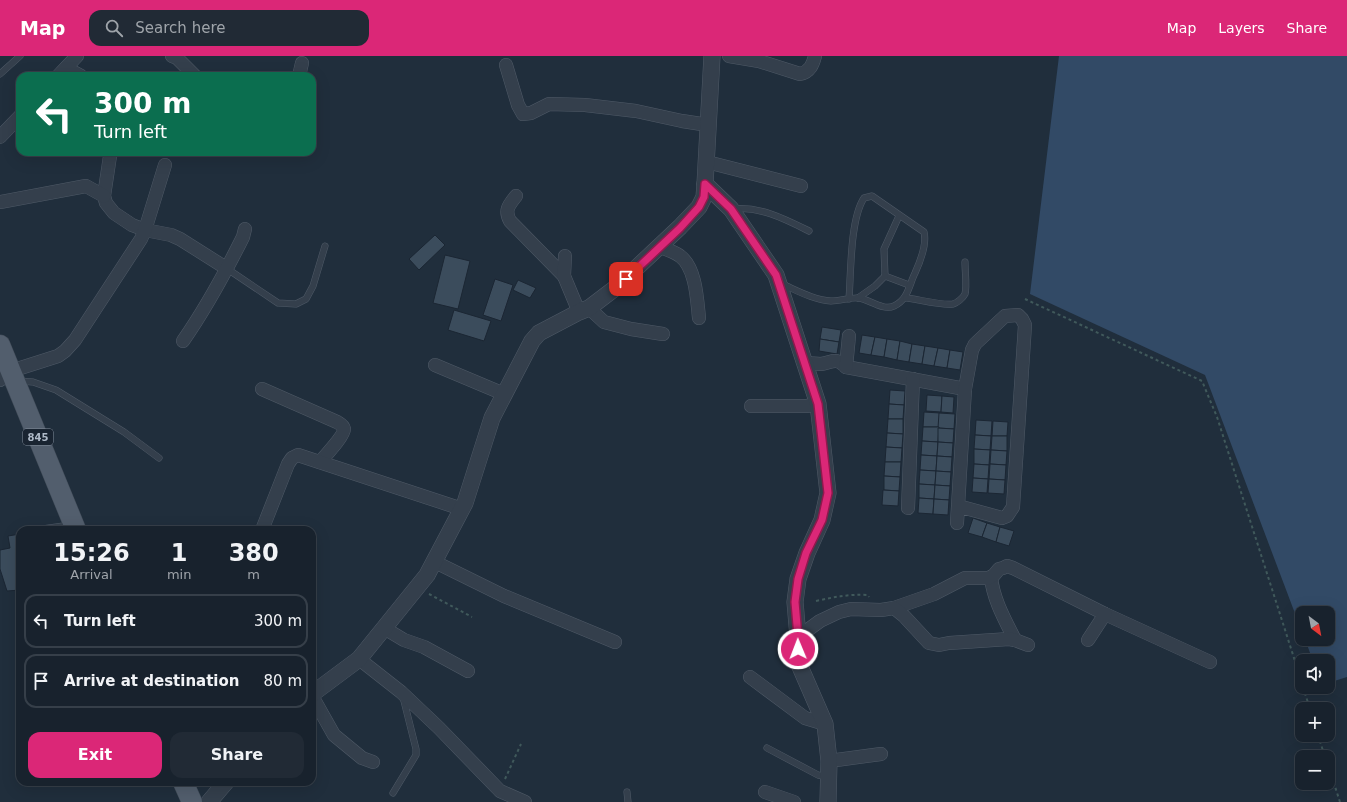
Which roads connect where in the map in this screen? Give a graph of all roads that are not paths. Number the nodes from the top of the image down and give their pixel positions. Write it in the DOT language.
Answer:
graph roads {
  1 [pos="20,56"];
  2 [pos="77,56"];
  3 [pos="172,56"];
  4 [pos="712,56"];
  5 [pos="729,56"];
  6 [pos="815,56"];
  7 [pos="302,63"];
  8 [pos="506,65"];
  9 [pos="62,72"];
  10 [pos="191,72"];
  11 [pos="300,72"];
  12 [pos="0,74"];
  13 [pos="16,120"];
  14 [pos="708,125"];
  15 [pos="0,137"];
  16 [pos="110,156"];
  17 [pos="706,162"];
  18 [pos="165,165"];
  19 [pos="705,184"];
  20 [pos="800,186"];
  21 [pos="104,196"];
  22 [pos="516,196"];
  23 [pos="0,202"];
  24 [pos="731,209"];
  25 [pos="899,216"];
  26 [pos="245,229"];
  27 [pos="145,230"];
  28 [pos="809,231"];
  29 [pos="325,246"];
  30 [pos="659,247"];
  31 [pos="565,256"];
  32 [pos="965,262"];
  33 [pos="226,268"];
  34 [pos="564,276"];
  35 [pos="885,276"];
  36 [pos="779,282"];
  37 [pos="909,285"];
  38 [pos="858,298"];
  39 [pos="906,298"];
  40 [pos="849,300"];
  41 [pos="584,310"];
  42 [pos="699,318"];
  43 [pos="663,334"];
  44 [pos="849,336"];
  45 [pos="182,341"];
  46 [pos="0,345"];
  47 [pos="804,363"];
  48 [pos="435,365"];
  49 [pos="846,367"];
  50 [pos="9,377"];
  51 [pos="913,379"];
  52 [pos="262,389"];
  53 [pos="965,389"];
  54 [pos="504,394"];
  55 [pos="818,404"];
  56 [pos="751,406"];
  57 [pos="159,458"];
  58 [pos="320,462"];
  59 [pos="958,506"];
  60 [pos="908,508"];
  61 [pos="462,509"];
  62 [pos="957,523"];
  63 [pos="75,526"];
  64 [pos="264,526"];
  65 [pos="435,562"];
  66 [pos="991,577"];
  67 [pos="894,608"];
  68 [pos="1105,614"];
  69 [pos="384,628"];
  70 [pos="798,637"];
  71 [pos="1015,640"];
  72 [pos="1088,640"];
  73 [pos="616,642"];
  74 [pos="1028,645"];
  75 [pos="359,659"];
  76 [pos="1210,662"];
  77 [pos="468,671"];
  78 [pos="750,677"];
  79 [pos="316,692"];
  80 [pos="402,692"];
  81 [pos="316,702"];
  82 [pos="825,724"];
  83 [pos="767,748"];
  84 [pos="881,754"];
  85 [pos="829,761"];
  86 [pos="373,762"];
  87 [pos="828,777"];
  88 [pos="185,786"];
  89 [pos="222,786"];
  90 [pos="627,792"];
  91 [pos="765,792"];
  92 [pos="393,793"];
  93 [pos="497,797"];
  94 [pos="192,802"];
  95 [pos="208,802"];
  96 [pos="525,802"];
  97 [pos="628,802"];
  98 [pos="794,802"];
  99 [pos="828,802"];
  1 -- 12 [label="lane"];
  2 -- 9 [label="street"];
  3 -- 10 [label="street"];
  4 -- 14 [label="street"];
  5 -- 6 [label="street"];
  7 -- 11 [label="street"];
  8 -- 14 [label="street"];
  13 -- 15 [label="street"];
  14 -- 17 [label="street"];
  16 -- 21 [label="street"];
  17 -- 19 [label="street"];
  17 -- 20 [label="street"];
  18 -- 27 [label="street"];
  19 -- 24 [label="street"];
  19 -- 30 [label="street"];
  21 -- 23 [label="street"];
  21 -- 27 [label="street"];
  22 -- 34 [label="street"];
  24 -- 28 [label="lane"];
  24 -- 36 [label="street"];
  25 -- 35 [label="lane"];
  25 -- 37 [label="lane"];
  25 -- 40 [label="lane"];
  26 -- 33 [label="street"];
  27 -- 33 [label="street"];
  27 -- 50 [label="street"];
  29 -- 33 [label="lane"];
  30 -- 41 [label="street"];
  30 -- 42 [label="street"];
  31 -- 34 [label="street"];
  32 -- 39 [label="lane"];
  33 -- 45 [label="street"];
  34 -- 41 [label="street"];
  35 -- 37 [label="lane"];
  35 -- 38 [label="lane"];
  36 -- 40 [label="lane"];
  36 -- 47 [label="street"];
  37 -- 39 [label="lane"];
  38 -- 39 [label="lane"];
  38 -- 40 [label="lane"];
  41 -- 43 [label="street"];
  41 -- 54 [label="street"];
  44 -- 49 [label="street"];
  46 -- 50 [label="main road, 845"];
  47 -- 49 [label="street"];
  47 -- 55 [label="street"];
  48 -- 54 [label="street"];
  49 -- 51 [label="street"];
  50 -- 57 [label="lane"];
  50 -- 63 [label="main road, 845"];
  51 -- 53 [label="street"];
  51 -- 60 [label="street"];
  52 -- 58 [label="street"];
  53 -- 59 [label="street"];
  53 -- 59 [label="street"];
  54 -- 61 [label="street"];
  55 -- 56 [label="street"];
  55 -- 70 [label="street"];
  58 -- 61 [label="street"];
  58 -- 64 [label="street"];
  59 -- 62 [label="street"];
  61 -- 65 [label="street"];
  65 -- 69 [label="street"];
  65 -- 73 [label="street"];
  66 -- 67 [label="street"];
  66 -- 68 [label="street"];
  66 -- 71 [label="street"];
  67 -- 70 [label="street"];
  67 -- 71 [label="street"];
  68 -- 72 [label="street"];
  68 -- 76 [label="street"];
  69 -- 75 [label="street"];
  69 -- 77 [label="street"];
  70 -- 82 [label="street"];
  71 -- 74 [label="street"];
  75 -- 79 [label="street"];
  75 -- 80 [label="street"];
  78 -- 82 [label="street"];
  80 -- 92 [label="lane"];
  80 -- 93 [label="street"];
  81 -- 86 [label="street"];
  82 -- 85 [label="street"];
  83 -- 87 [label="lane"];
  84 -- 85 [label="street"];
  85 -- 87 [label="street"];
  87 -- 99 [label="street"];
  88 -- 94 [label="main road"];
  89 -- 95 [label="street"];
  90 -- 97 [label="lane"];
  91 -- 98 [label="street"];
  93 -- 96 [label="street"];
}
